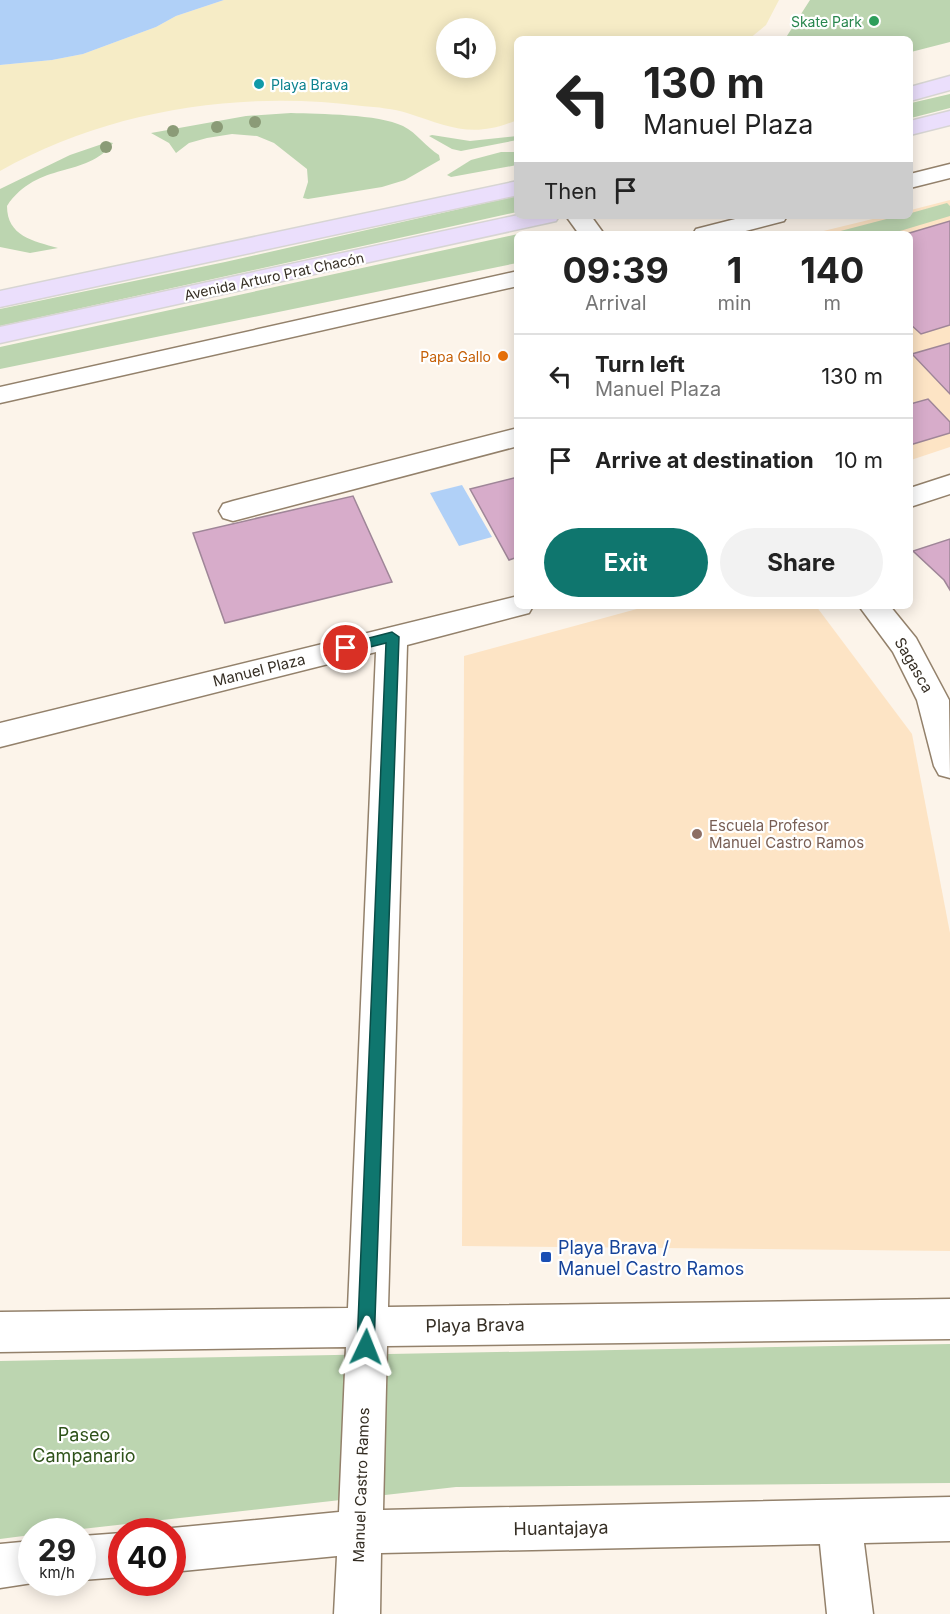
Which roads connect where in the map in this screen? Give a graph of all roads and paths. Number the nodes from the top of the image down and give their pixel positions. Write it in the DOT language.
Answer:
graph roads {
  1 [pos="950,83"];
  2 [pos="913,93"];
  3 [pos="949,120"];
  4 [pos="913,127"];
  5 [pos="950,171"];
  6 [pos="913,180"];
  7 [pos="514,189"];
  8 [pos="533,219"];
  9 [pos="580,219"];
  10 [pos="763,219"];
  11 [pos="590,231"];
  12 [pos="717,231"];
  13 [pos="514,279"];
  14 [pos="0,299"];
  15 [pos="0,334"];
  16 [pos="0,394"];
  17 [pos="514,438"];
  18 [pos="950,484"];
  19 [pos="913,497"];
  20 [pos="233,510"];
  21 [pos="514,607"];
  22 [pos="876,609"];
  23 [pos="392,637"];
  24 [pos="0,735"];
  25 [pos="950,766"];
  26 [pos="950,1319"];
  27 [pos="366,1326"];
  28 [pos="0,1332"];
  29 [pos="950,1519"];
  30 [pos="839,1522"];
  31 [pos="360,1533"];
  32 [pos="186,1549"];
  33 [pos="18,1564"];
  34 [pos="0,1566"];
  35 [pos="357,1614"];
  36 [pos="850,1614"];
  1 -- 2 [label="main road"];
  3 -- 4 [label="main road"];
  5 -- 6 [label="street"];
  7 -- 14 [label="main road"];
  8 -- 15 [label="main road, Avenida Arturo Prat Chacón"];
  9 -- 11 [label="street"];
  10 -- 12 [label="street"];
  13 -- 16 [label="street"];
  17 -- 20 [label="street"];
  18 -- 19 [label="street"];
  21 -- 23 [label="street, Manuel Plaza"];
  22 -- 25 [label="street, Sagasca"];
  23 -- 24 [label="street, Manuel Plaza"];
  23 -- 27 [label="street, Manuel Castro Ramos"];
  26 -- 27 [label="street, Playa Brava"];
  27 -- 28 [label="street, Playa Brava"];
  27 -- 31 [label="street, Manuel Castro Ramos"];
  29 -- 30 [label="street, Huantajaya"];
  30 -- 31 [label="street, Huantajaya"];
  30 -- 36 [label="street"];
  31 -- 32 [label="street, Huantajaya"];
  31 -- 35 [label="street, Manuel Castro Ramos"];
  33 -- 34 [label="street"];
}
